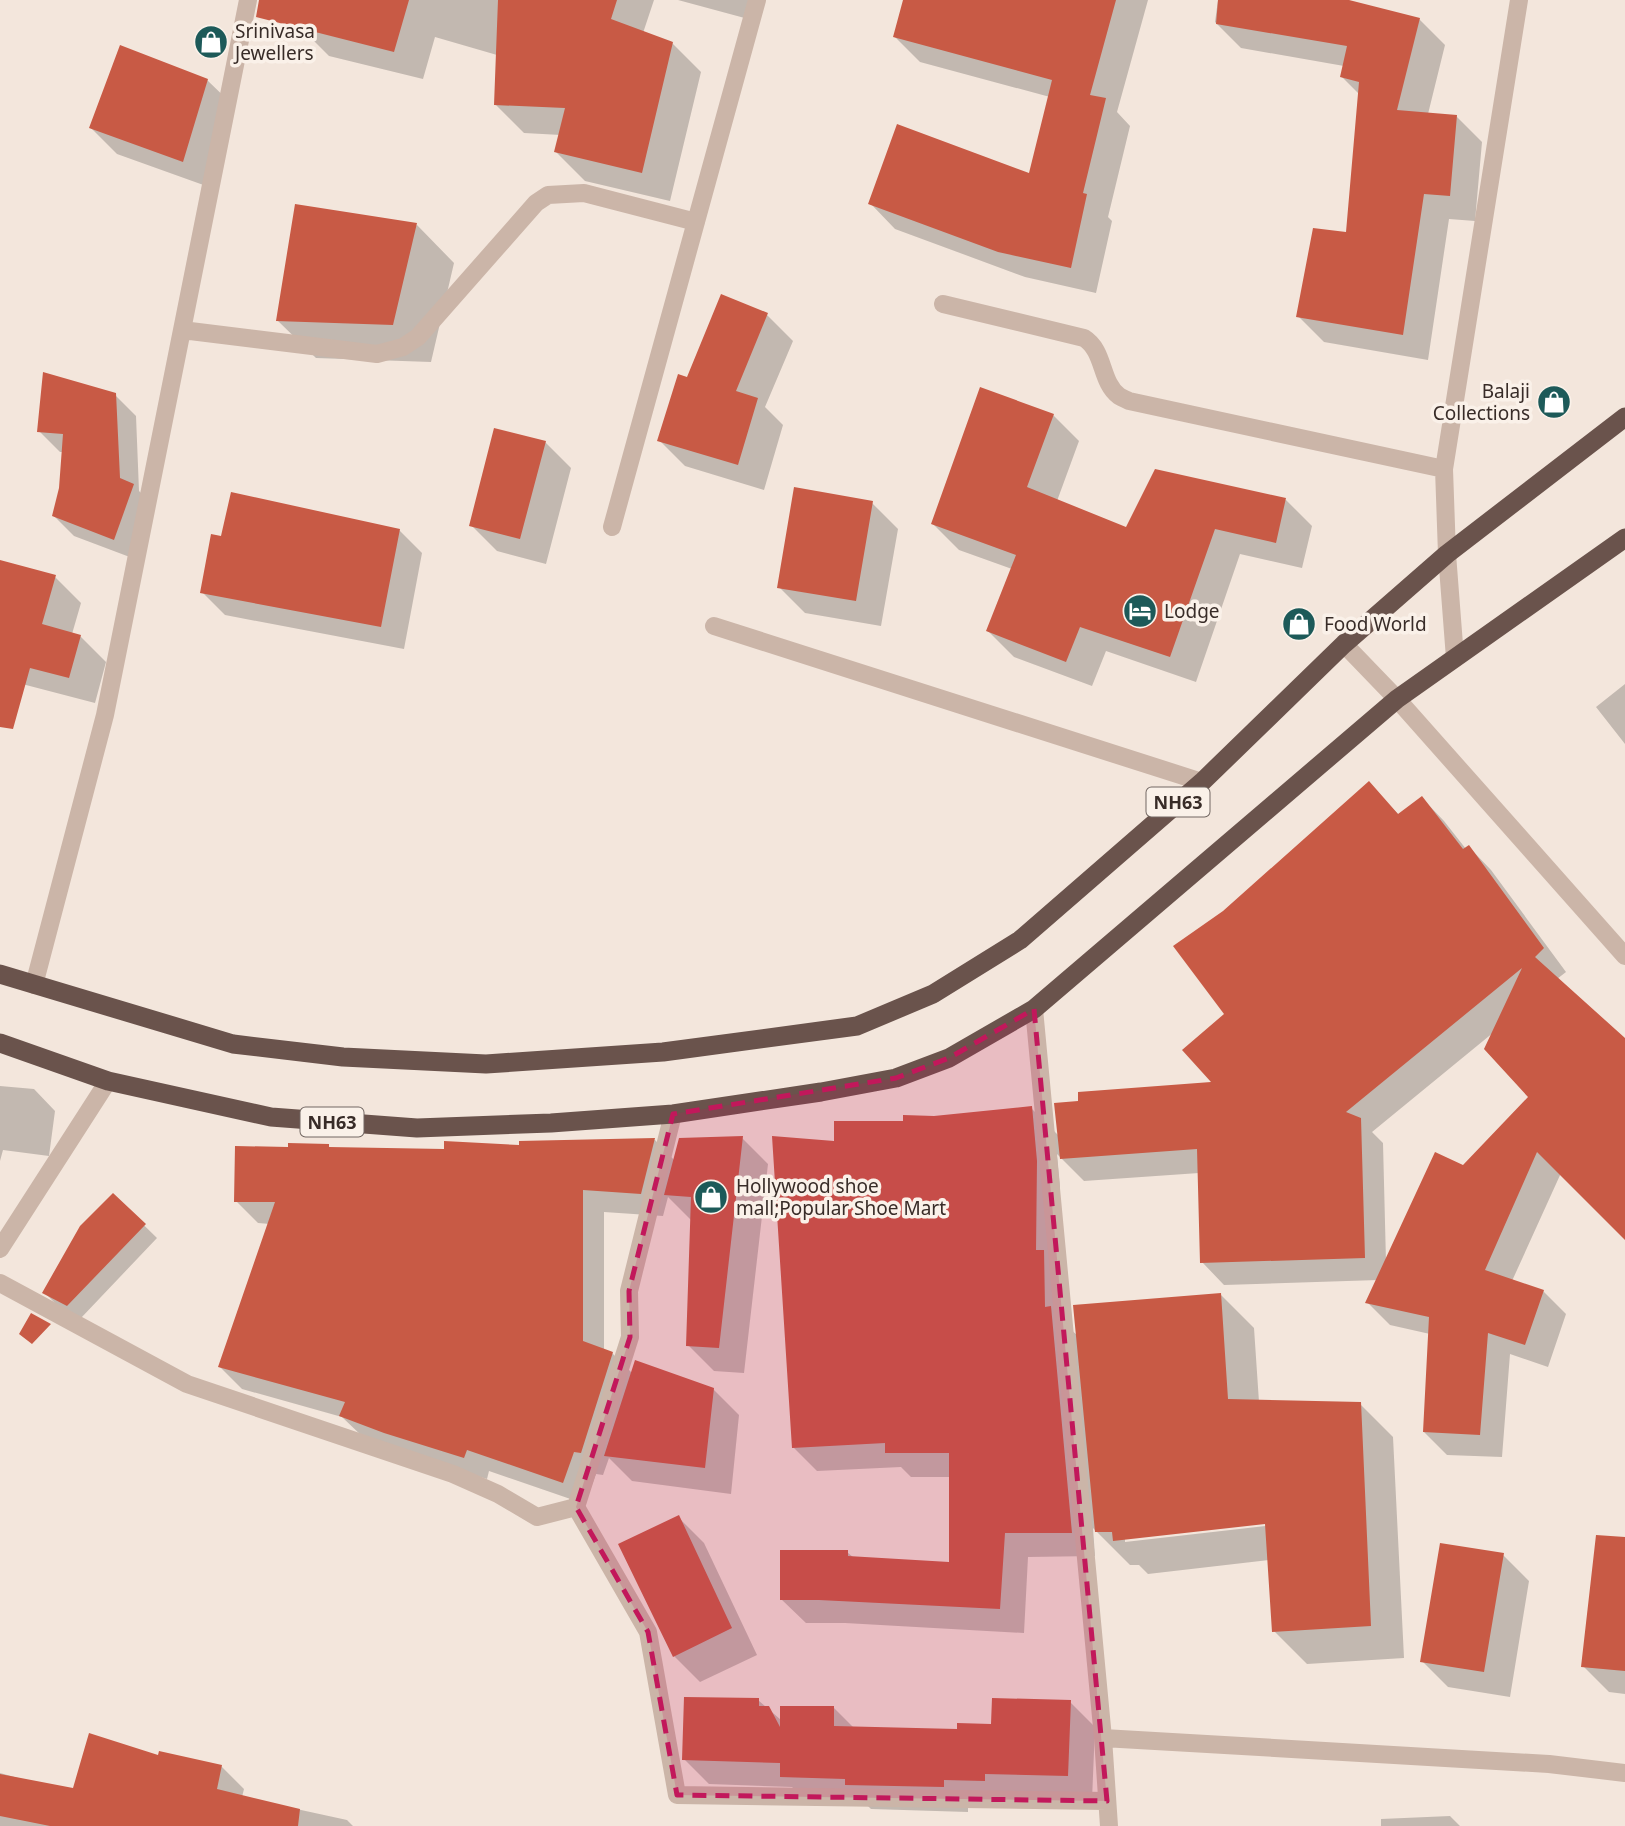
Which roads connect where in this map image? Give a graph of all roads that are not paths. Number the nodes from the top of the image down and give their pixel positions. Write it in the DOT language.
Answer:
graph roads {
  1 [pos="248,0"];
  2 [pos="757,0"];
  3 [pos="1519,0"];
  4 [pos="696,222"];
  5 [pos="943,304"];
  6 [pos="182,330"];
  7 [pos="1625,417"];
  8 [pos="1444,470"];
  9 [pos="612,527"];
  10 [pos="1625,538"];
  11 [pos="1447,554"];
  12 [pos="714,626"];
  13 [pos="1344,644"];
  14 [pos="1455,658"];
  15 [pos="1397,699"];
  16 [pos="1202,782"];
  17 [pos="1625,956"];
  18 [pos="0,974"];
  19 [pos="34,985"];
  20 [pos="1034,1009"];
  21 [pos="0,1043"];
  22 [pos="108,1081"];
  23 [pos="673,1114"];
  24 [pos="0,1248"];
  25 [pos="0,1283"];
  26 [pos="576,1507"];
  27 [pos="1103,1738"];
  28 [pos="1625,1773"];
  29 [pos="1107,1801"];
  30 [pos="1108,1826"];
  1 -- 6 [label="street"];
  2 -- 4 [label="street"];
  3 -- 8 [label="street"];
  4 -- 6 [label="street"];
  4 -- 9 [label="street"];
  5 -- 8 [label="street"];
  6 -- 19 [label="street"];
  7 -- 11 [label="highway, NH63"];
  8 -- 11 [label="street"];
  10 -- 14 [label="highway, NH63"];
  11 -- 13 [label="highway, NH63"];
  11 -- 14 [label="street"];
  12 -- 16 [label="street"];
  13 -- 15 [label="street"];
  13 -- 16 [label="highway, NH63"];
  14 -- 15 [label="highway, NH63"];
  15 -- 17 [label="street"];
  15 -- 20 [label="highway, NH63"];
  16 -- 19 [label="highway, NH63"];
  18 -- 19 [label="highway, NH63"];
  20 -- 23 [label="highway, NH63"];
  20 -- 27 [label="street"];
  21 -- 22 [label="highway, NH63"];
  22 -- 23 [label="highway, NH63"];
  22 -- 24 [label="street"];
  23 -- 26 [label="street"];
  25 -- 26 [label="street"];
  26 -- 29 [label="street"];
  27 -- 28 [label="street"];
  27 -- 29 [label="street"];
  29 -- 30 [label="street"];
}
